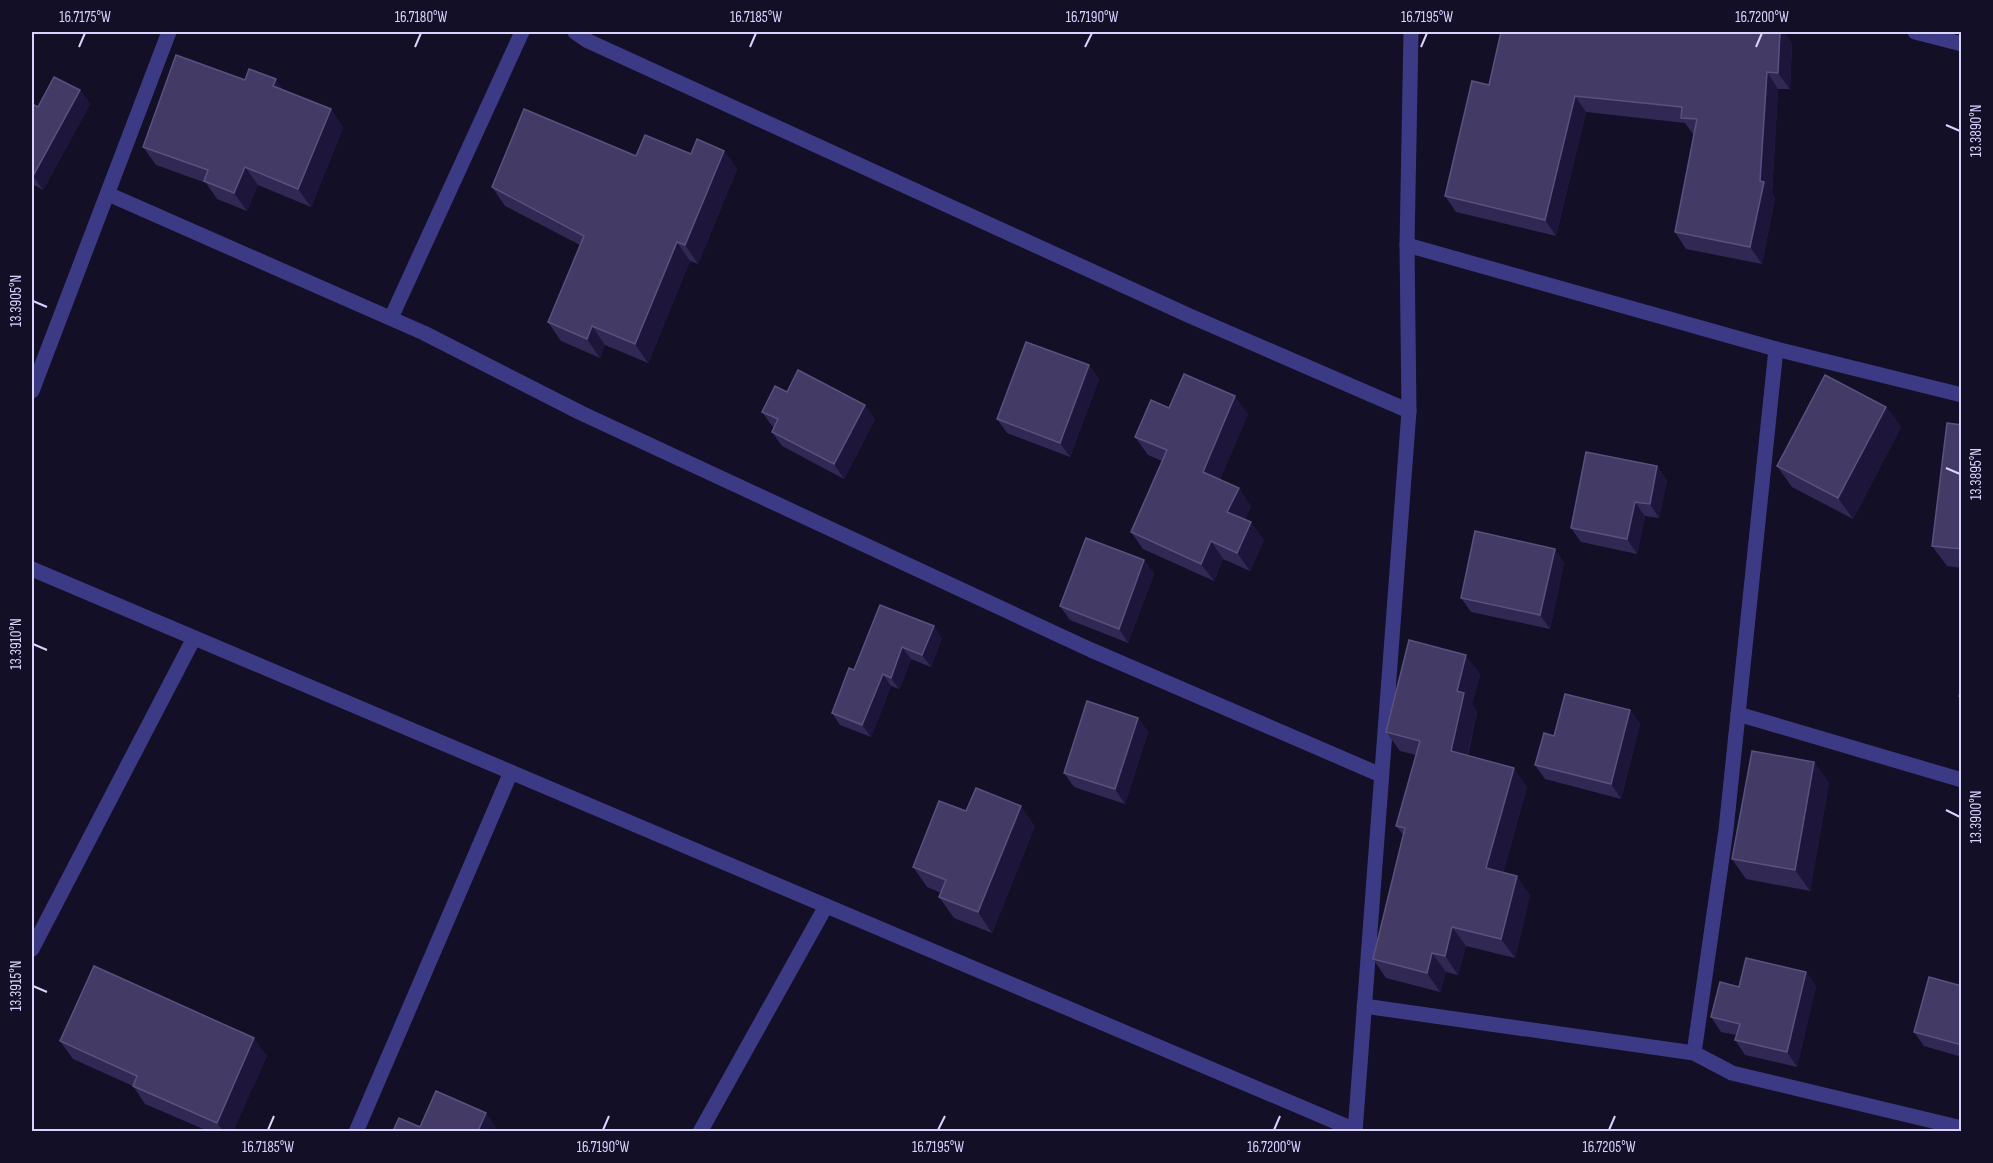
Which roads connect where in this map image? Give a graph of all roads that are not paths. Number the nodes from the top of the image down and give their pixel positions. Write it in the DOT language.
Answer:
graph roads {
  1 [pos="169,32"];
  2 [pos="522,32"];
  3 [pos="575,32"];
  4 [pos="1412,32"];
  5 [pos="1915,32"];
  6 [pos="1962,44"];
  7 [pos="108,194"];
  8 [pos="1407,245"];
  9 [pos="391,318"];
  10 [pos="1776,349"];
  11 [pos="32,392"];
  12 [pos="1962,396"];
  13 [pos="1409,411"];
  14 [pos="32,569"];
  15 [pos="194,638"];
  16 [pos="1738,714"];
  17 [pos="511,772"];
  18 [pos="1381,775"];
  19 [pos="1962,780"];
  20 [pos="826,906"];
  21 [pos="32,949"];
  22 [pos="1364,1006"];
  23 [pos="1694,1053"];
  24 [pos="1962,1128"];
  25 [pos="1355,1130"];
  26 [pos="356,1131"];
  27 [pos="700,1131"];
  1 -- 7 [label="street"];
  2 -- 9 [label="street"];
  3 -- 13 [label="street"];
  4 -- 8 [label="street"];
  5 -- 6 [label="street"];
  7 -- 9 [label="street"];
  7 -- 11 [label="street"];
  8 -- 10 [label="street"];
  8 -- 13 [label="street"];
  9 -- 18 [label="street"];
  10 -- 12 [label="street"];
  10 -- 16 [label="street"];
  13 -- 18 [label="street"];
  14 -- 15 [label="street"];
  15 -- 17 [label="street"];
  15 -- 21 [label="street"];
  16 -- 19 [label="street"];
  16 -- 23 [label="street"];
  17 -- 20 [label="street"];
  17 -- 26 [label="street"];
  18 -- 22 [label="street"];
  20 -- 25 [label="street"];
  20 -- 27 [label="street"];
  22 -- 23 [label="street"];
  22 -- 25 [label="street"];
  23 -- 24 [label="street"];
}
